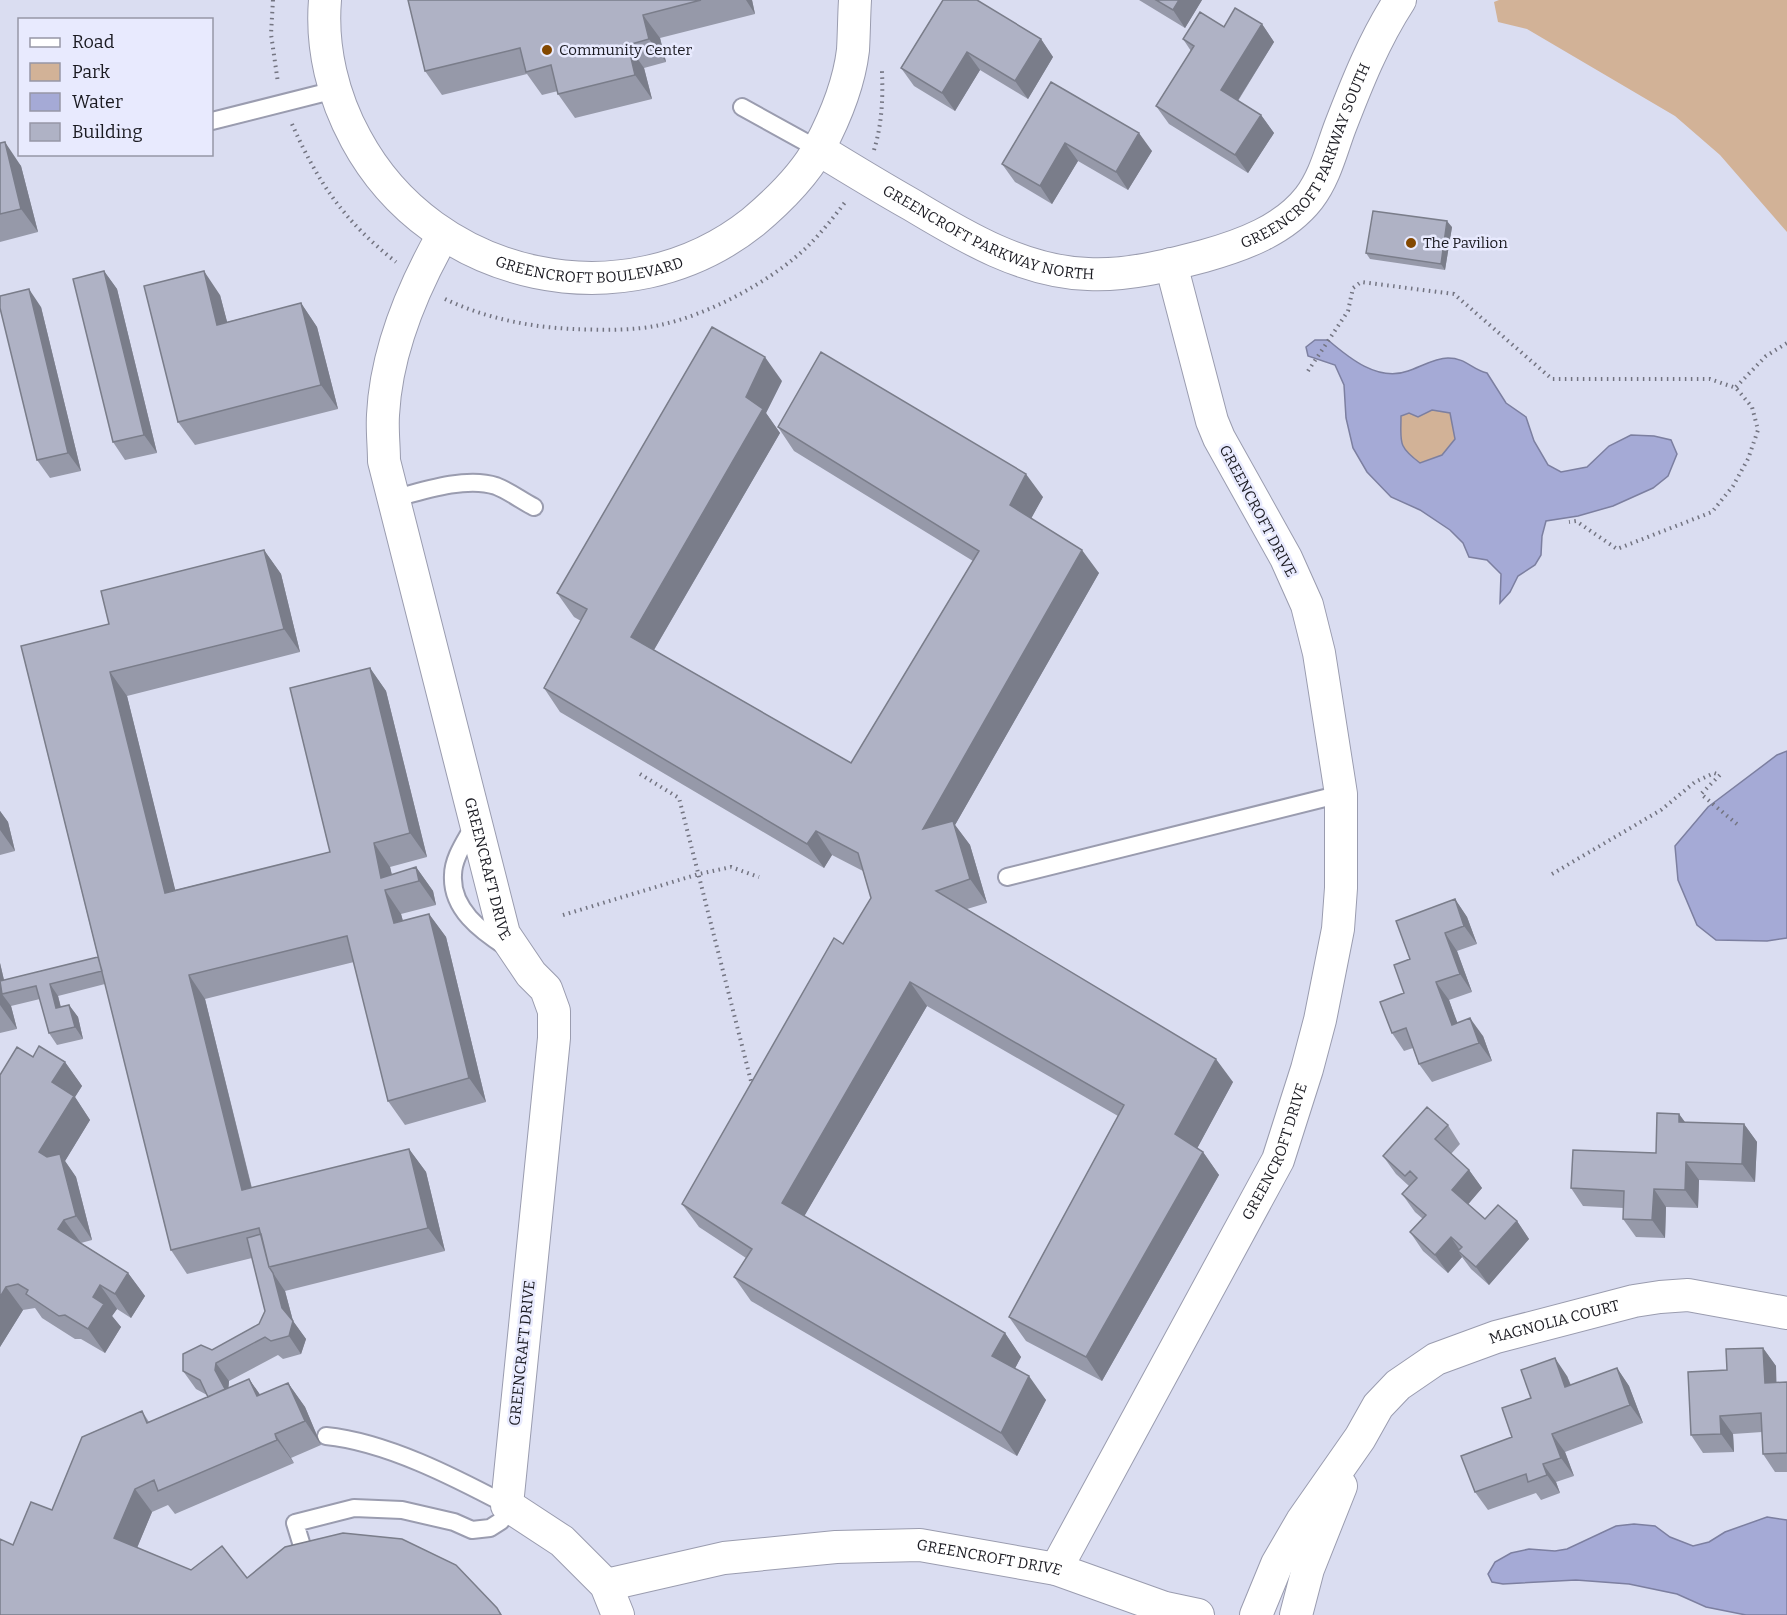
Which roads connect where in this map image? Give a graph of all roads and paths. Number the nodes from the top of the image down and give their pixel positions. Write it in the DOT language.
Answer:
graph roads {
  1 [pos="273,0"];
  2 [pos="325,0"];
  3 [pos="855,0"];
  4 [pos="1400,0"];
  5 [pos="882,67"];
  6 [pos="335,90"];
  7 [pos="283,102"];
  8 [pos="742,108"];
  9 [pos="213,121"];
  10 [pos="818,149"];
  11 [pos="861,176"];
  12 [pos="443,235"];
  13 [pos="1171,264"];
  14 [pos="419,280"];
  15 [pos="1787,343"];
  16 [pos="1308,371"];
  17 [pos="1736,388"];
  18 [pos="393,499"];
  19 [pos="534,507"];
  20 [pos="1569,522"];
  21 [pos="640,774"];
  22 [pos="1341,794"];
  23 [pos="1738,825"];
  24 [pos="699,874"];
  25 [pos="1552,874"];
  26 [pos="759,877"];
  27 [pos="1007,877"];
  28 [pos="563,915"];
  29 [pos="753,1090"];
  30 [pos="1787,1313"];
  31 [pos="326,1436"];
  32 [pos="1360,1437"];
  33 [pos="507,1505"];
  34 [pos="306,1559"];
  35 [pos="1056,1569"];
  36 [pos="606,1585"];
  37 [pos="618,1615"];
  38 [pos="1198,1615"];
  39 [pos="1256,1615"];
  40 [pos="1296,1615"];
  1 -- 7 [label="path"];
  2 -- 6 [label="street, GREENCROFT BOULEVARD"];
  3 -- 10 [label="street, GREENCROFT BOULEVARD"];
  4 -- 13 [label="street, GREENCROFT PARKWAY SOUTH"];
  5 -- 11 [label="path"];
  6 -- 7 [label="lane"];
  6 -- 12 [label="street, GREENCROFT BOULEVARD"];
  7 -- 9 [label="lane"];
  7 -- 14 [label="path"];
  8 -- 10 [label="lane"];
  10 -- 11 [label="street, GREENCROFT PARKWAY NORTH"];
  10 -- 12 [label="street, GREENCROFT BOULEVARD"];
  11 -- 13 [label="street, GREENCROFT PARKWAY NORTH"];
  11 -- 14 [label="path"];
  12 -- 14 [label="street, GREENCRAFT DRIVE"];
  13 -- 22 [label="street, GREENCROFT DRIVE"];
  14 -- 18 [label="street, GREENCRAFT DRIVE"];
  15 -- 17 [label="path"];
  16 -- 17 [label="path"];
  17 -- 20 [label="path"];
  18 -- 19 [label="lane"];
  18 -- 33 [label="street, GREENCRAFT DRIVE"];
  21 -- 24 [label="path"];
  22 -- 27 [label="lane"];
  22 -- 35 [label="street, GREENCROFT DRIVE"];
  23 -- 25 [label="path"];
  24 -- 26 [label="path"];
  24 -- 28 [label="path"];
  24 -- 29 [label="path"];
  30 -- 32 [label="street, MAGNOLIA COURT"];
  31 -- 33 [label="lane"];
  32 -- 39 [label="street, MAGNOLIA COURT"];
  32 -- 40 [label="street, MAGNOLIA COURT"];
  33 -- 34 [label="lane"];
  33 -- 36 [label="street"];
  35 -- 36 [label="street, GREENCROFT DRIVE"];
  35 -- 38 [label="street"];
  36 -- 37 [label="street"];
}
